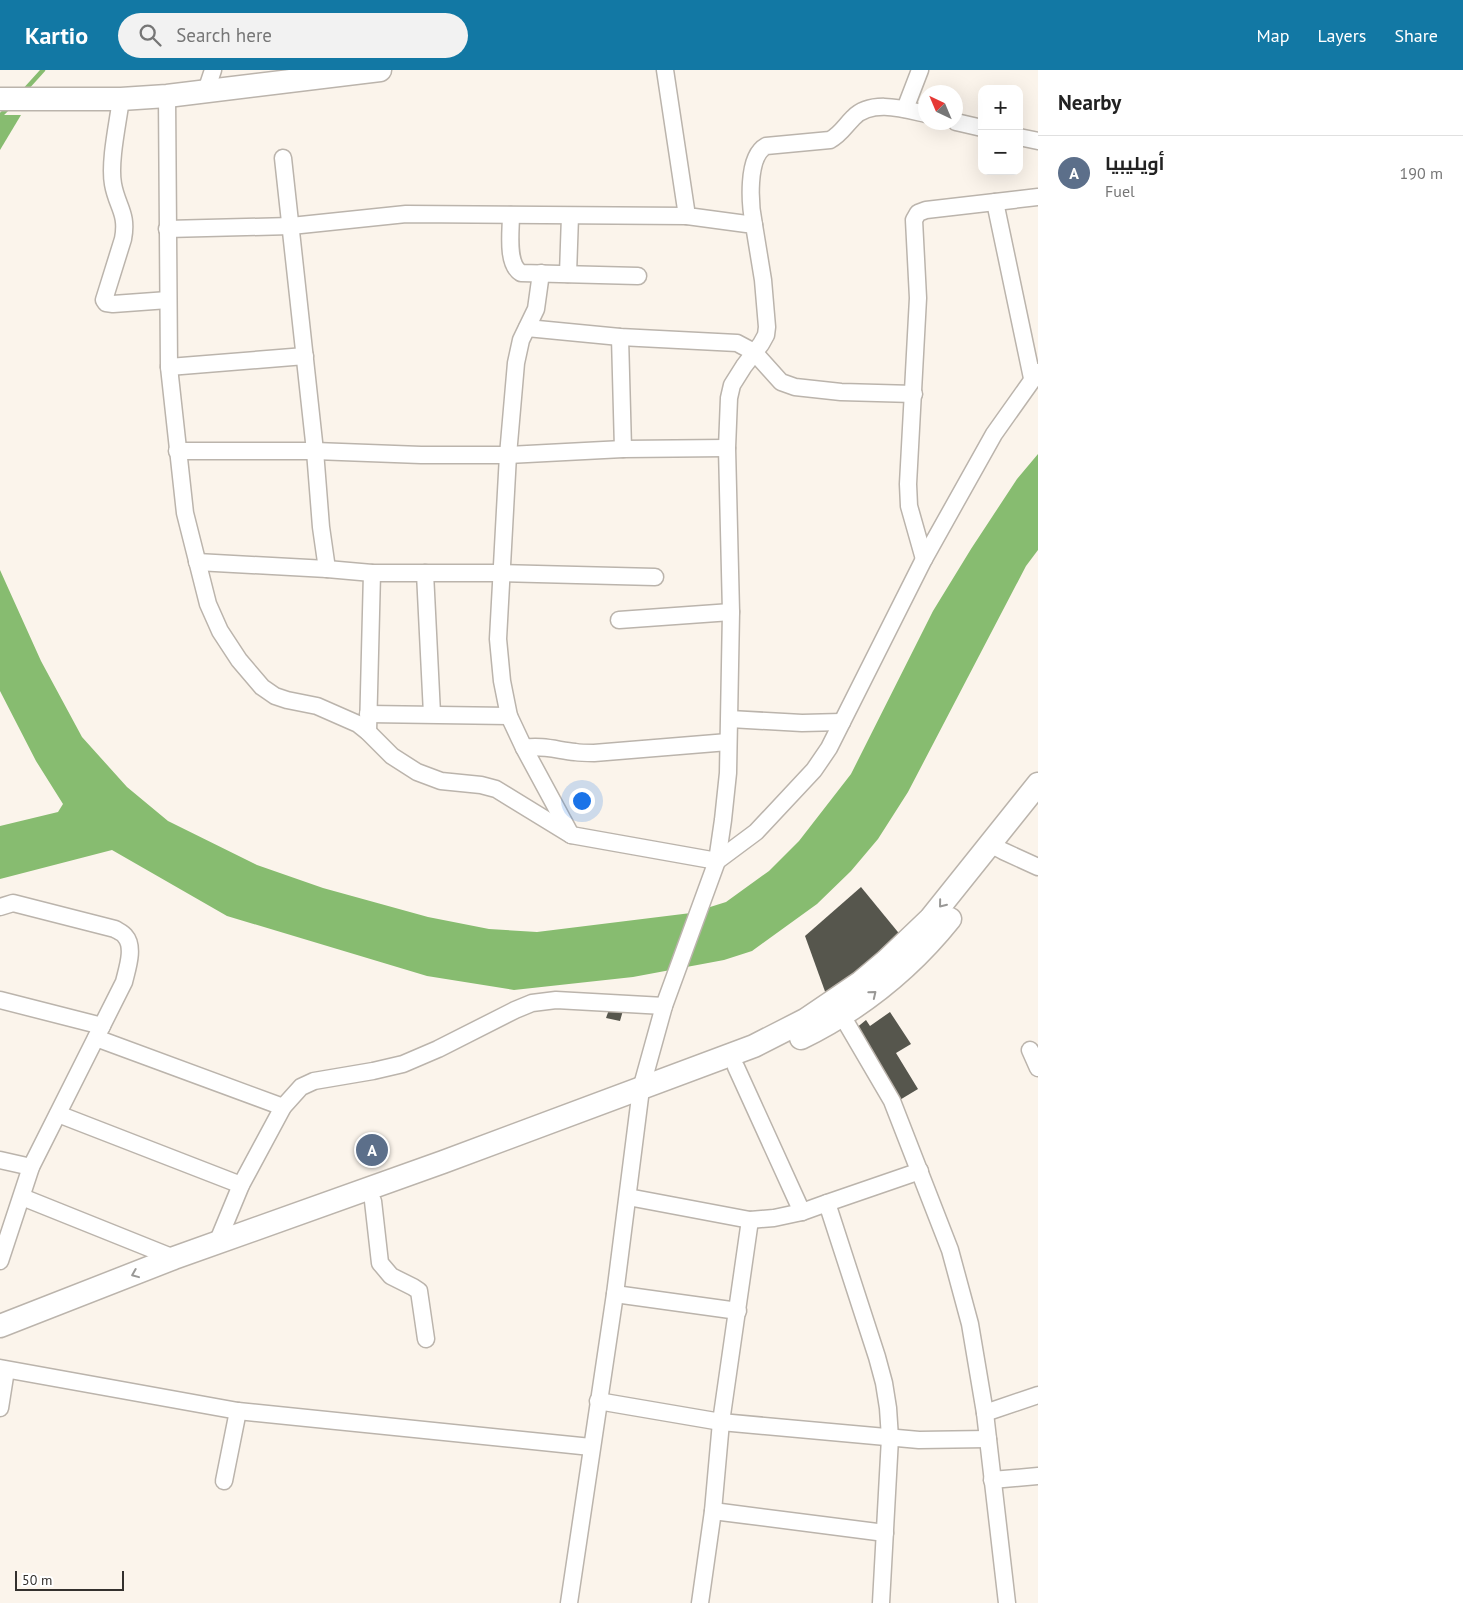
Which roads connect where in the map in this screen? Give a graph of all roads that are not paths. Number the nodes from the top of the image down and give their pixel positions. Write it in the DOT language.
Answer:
graph roads {
  1 [pos="380,70"];
  2 [pos="665,70"];
  3 [pos="920,70"];
  4 [pos="210,80"];
  5 [pos="167,96"];
  6 [pos="121,99"];
  7 [pos="0,100"];
  8 [pos="905,109"];
  9 [pos="918,112"];
  10 [pos="963,124"];
  11 [pos="978,127"];
  12 [pos="1023,138"];
  13 [pos="1038,141"];
  14 [pos="283,158"];
  15 [pos="1038,197"];
  16 [pos="995,202"];
  17 [pos="511,215"];
  18 [pos="570,216"];
  19 [pos="687,216"];
  20 [pos="754,225"];
  21 [pos="291,226"];
  22 [pos="167,229"];
  23 [pos="541,273"];
  24 [pos="568,274"];
  25 [pos="638,276"];
  26 [pos="168,300"];
  27 [pos="527,328"];
  28 [pos="620,337"];
  29 [pos="754,352"];
  30 [pos="305,356"];
  31 [pos="169,367"];
  32 [pos="1035,375"];
  33 [pos="914,394"];
  34 [pos="623,448"];
  35 [pos="726,448"];
  36 [pos="177,451"];
  37 [pos="315,451"];
  38 [pos="508,455"];
  39 [pos="924,559"];
  40 [pos="197,562"];
  41 [pos="327,569"];
  42 [pos="372,573"];
  43 [pos="425,573"];
  44 [pos="501,573"];
  45 [pos="655,577"];
  46 [pos="731,612"];
  47 [pos="619,620"];
  48 [pos="368,714"];
  49 [pos="432,714"];
  50 [pos="509,716"];
  51 [pos="730,719"];
  52 [pos="842,722"];
  53 [pos="368,732"];
  54 [pos="728,742"];
  55 [pos="524,748"];
  56 [pos="1038,784"];
  57 [pos="1038,804"];
  58 [pos="571,835"];
  59 [pos="996,847"];
  60 [pos="716,861"];
  61 [pos="1038,867"];
  62 [pos="0,907"];
  63 [pos="0,1000"];
  64 [pos="664,1006"];
  65 [pos="837,1008"];
  66 [pos="99,1032"];
  67 [pos="1030,1050"];
  68 [pos="736,1067"];
  69 [pos="1038,1068"];
  70 [pos="640,1096"];
  71 [pos="284,1107"];
  72 [pos="58,1114"];
  73 [pos="0,1160"];
  74 [pos="31,1167"];
  75 [pos="920,1171"];
  76 [pos="241,1185"];
  77 [pos="22,1197"];
  78 [pos="628,1197"];
  79 [pos="373,1201"];
  80 [pos="826,1203"];
  81 [pos="802,1212"];
  82 [pos="750,1220"];
  83 [pos="217,1243"];
  84 [pos="174,1258"];
  85 [pos="0,1261"];
  86 [pos="615,1294"];
  87 [pos="738,1311"];
  88 [pos="0,1326"];
  89 [pos="426,1339"];
  90 [pos="0,1341"];
  91 [pos="3,1369"];
  92 [pos="1038,1395"];
  93 [pos="598,1401"];
  94 [pos="0,1408"];
  95 [pos="238,1411"];
  96 [pos="985,1413"];
  97 [pos="721,1422"];
  98 [pos="890,1438"];
  99 [pos="988,1439"];
  100 [pos="591,1446"];
  101 [pos="1038,1476"];
  102 [pos="992,1480"];
  103 [pos="224,1482"];
  104 [pos="713,1511"];
  105 [pos="885,1533"];
  106 [pos="569,1603"];
  107 [pos="700,1603"];
  108 [pos="882,1603"];
  109 [pos="1007,1603"];
  1 -- 4 [label="main road"];
  2 -- 19 [label="street"];
  3 -- 8 [label="street"];
  4 -- 5 [label="main road"];
  5 -- 6 [label="main road"];
  5 -- 22 [label="street"];
  6 -- 7 [label="main road"];
  6 -- 26 [label="street"];
  8 -- 9 [label="street"];
  8 -- 20 [label="street"];
  10 -- 11 [label="street"];
  12 -- 13 [label="street"];
  14 -- 21 [label="street"];
  15 -- 16 [label="street"];
  16 -- 32 [label="street"];
  16 -- 33 [label="street"];
  17 -- 18 [label="street"];
  17 -- 21 [label="street"];
  17 -- 23 [label="street"];
  18 -- 19 [label="street"];
  18 -- 24 [label="street"];
  19 -- 20 [label="street"];
  20 -- 29 [label="street"];
  21 -- 22 [label="street"];
  21 -- 30 [label="street"];
  22 -- 26 [label="street"];
  23 -- 24 [label="street"];
  23 -- 27 [label="street"];
  24 -- 25 [label="street"];
  26 -- 31 [label="street"];
  27 -- 28 [label="street"];
  27 -- 38 [label="street"];
  28 -- 29 [label="street"];
  28 -- 34 [label="street"];
  29 -- 33 [label="street"];
  29 -- 35 [label="street"];
  30 -- 31 [label="street"];
  30 -- 37 [label="street"];
  31 -- 36 [label="street"];
  32 -- 39 [label="street"];
  33 -- 39 [label="street"];
  34 -- 35 [label="street"];
  34 -- 38 [label="street"];
  35 -- 46 [label="street"];
  36 -- 37 [label="street"];
  36 -- 40 [label="street"];
  37 -- 38 [label="street"];
  37 -- 41 [label="street"];
  38 -- 44 [label="street"];
  39 -- 52 [label="street"];
  40 -- 41 [label="street"];
  40 -- 53 [label="street"];
  41 -- 42 [label="street"];
  42 -- 43 [label="street"];
  42 -- 48 [label="street"];
  43 -- 44 [label="street"];
  43 -- 49 [label="street"];
  44 -- 45 [label="street"];
  44 -- 50 [label="street"];
  46 -- 47 [label="street"];
  46 -- 51 [label="street"];
  48 -- 49 [label="street"];
  48 -- 53 [label="street"];
  49 -- 50 [label="street"];
  50 -- 55 [label="street"];
  51 -- 52 [label="street"];
  51 -- 54 [label="street"];
  52 -- 60 [label="street"];
  53 -- 58 [label="street"];
  54 -- 55 [label="street"];
  54 -- 60 [label="street"];
  55 -- 58 [label="street"];
  56 -- 59 [label="main road"];
  57 -- 59 [label="main road"];
  58 -- 60 [label="street"];
  59 -- 61 [label="street"];
  59 -- 65 [label="main road"];
  60 -- 64 [label="street"];
  62 -- 66 [label="street"];
  63 -- 66 [label="street"];
  64 -- 70 [label="street"];
  64 -- 71 [label="street"];
  65 -- 68 [label="main road"];
  65 -- 70 [label="main road"];
  65 -- 75 [label="street"];
  66 -- 71 [label="street"];
  66 -- 72 [label="street"];
  67 -- 69 [label="street"];
  68 -- 70 [label="main road"];
  68 -- 81 [label="street"];
  70 -- 78 [label="street"];
  70 -- 79 [label="main road"];
  70 -- 83 [label="main road"];
  71 -- 76 [label="street"];
  72 -- 74 [label="street"];
  72 -- 76 [label="street"];
  73 -- 74 [label="street"];
  74 -- 77 [label="street"];
  75 -- 80 [label="street"];
  75 -- 96 [label="street"];
  76 -- 83 [label="street"];
  77 -- 84 [label="street"];
  77 -- 85 [label="street"];
  78 -- 82 [label="street"];
  78 -- 86 [label="street"];
  79 -- 89 [label="street"];
  79 -- 90 [label="main road"];
  80 -- 81 [label="street"];
  80 -- 98 [label="street"];
  81 -- 82 [label="street"];
  82 -- 87 [label="street"];
  83 -- 84 [label="main road"];
  84 -- 88 [label="main road, one-way"];
  86 -- 87 [label="street"];
  86 -- 93 [label="street"];
  87 -- 97 [label="street"];
  91 -- 94 [label="street"];
  91 -- 95 [label="street"];
  92 -- 96 [label="street"];
  93 -- 97 [label="street"];
  93 -- 100 [label="street"];
  95 -- 100 [label="street"];
  95 -- 103 [label="street"];
  96 -- 99 [label="street"];
  97 -- 98 [label="street"];
  97 -- 104 [label="street"];
  98 -- 99 [label="street"];
  98 -- 105 [label="street"];
  99 -- 102 [label="street"];
  100 -- 106 [label="street"];
  101 -- 102 [label="street"];
  102 -- 109 [label="street"];
  104 -- 105 [label="street"];
  104 -- 107 [label="street"];
  105 -- 108 [label="street"];
}
